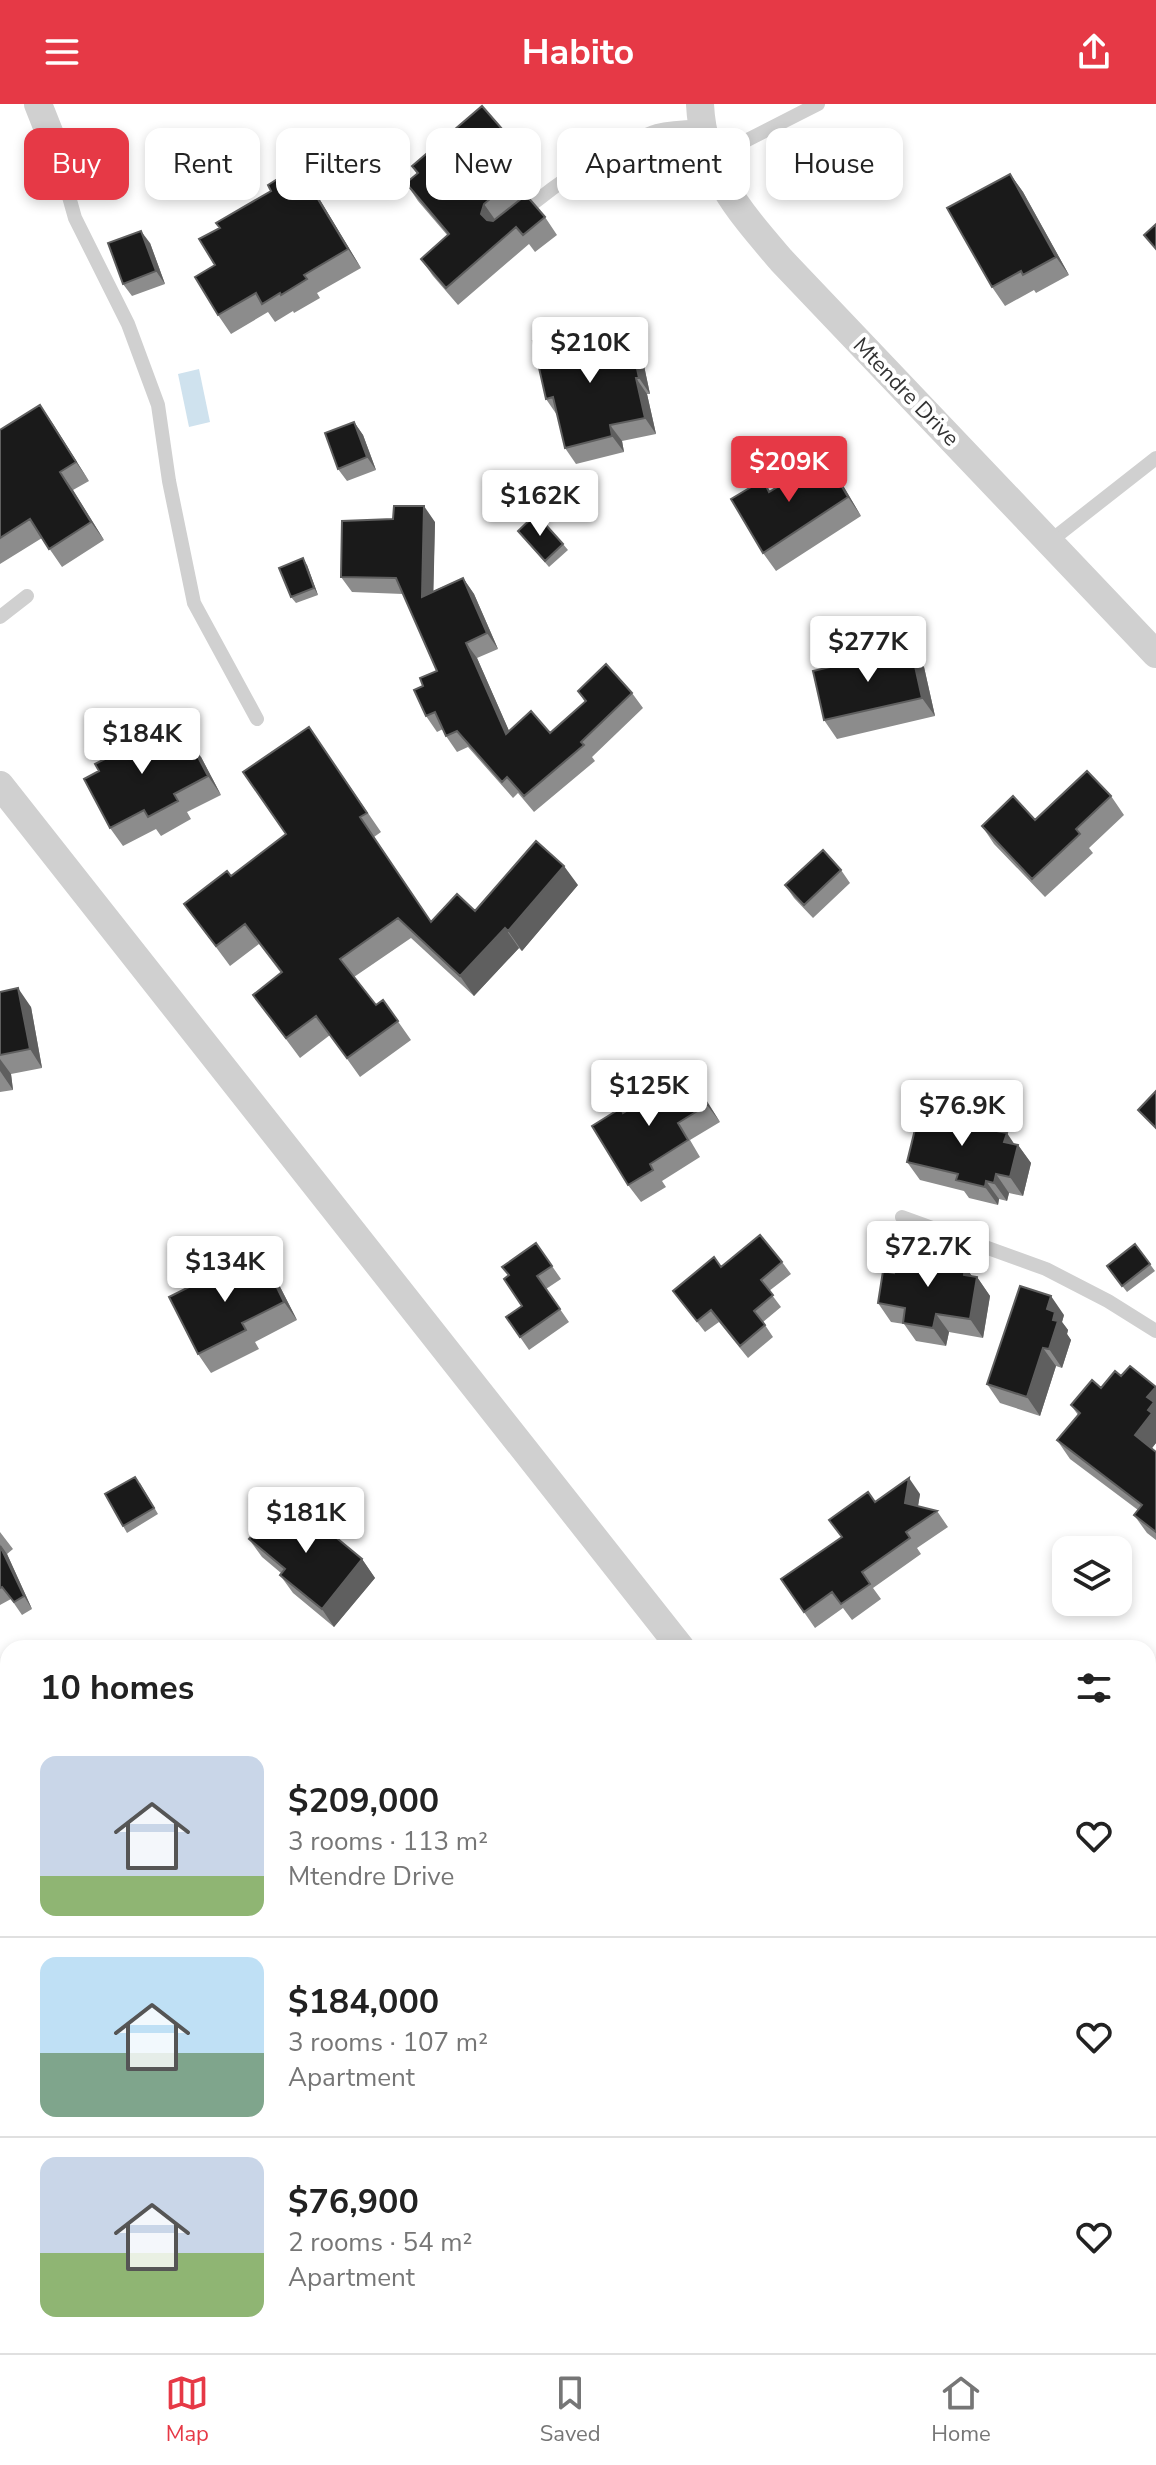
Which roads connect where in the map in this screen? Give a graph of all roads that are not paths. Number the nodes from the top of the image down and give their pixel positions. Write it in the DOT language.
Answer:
graph roads {
  1 [pos="38,104"];
  2 [pos="818,104"];
  3 [pos="700,115"];
  4 [pos="47,128"];
  5 [pos="750,138"];
  6 [pos="70,200"];
  7 [pos="733,200"];
  8 [pos="503,229"];
  9 [pos="1156,458"];
  10 [pos="1049,542"];
  11 [pos="27,596"];
  12 [pos="0,617"];
  13 [pos="1156,654"];
  14 [pos="257,719"];
  15 [pos="0,785"];
  16 [pos="902,1217"];
  17 [pos="1156,1331"];
  18 [pos="675,1640"];
  1 -- 4 [label="street"];
  2 -- 5 [label="lane"];
  3 -- 8 [label="lane"];
  6 -- 14 [label="lane"];
  7 -- 10 [label="street, Mtendre Drive"];
  9 -- 10 [label="lane"];
  10 -- 13 [label="street, Mtendre Drive"];
  11 -- 12 [label="lane"];
  15 -- 18 [label="street"];
  16 -- 17 [label="lane"];
}
